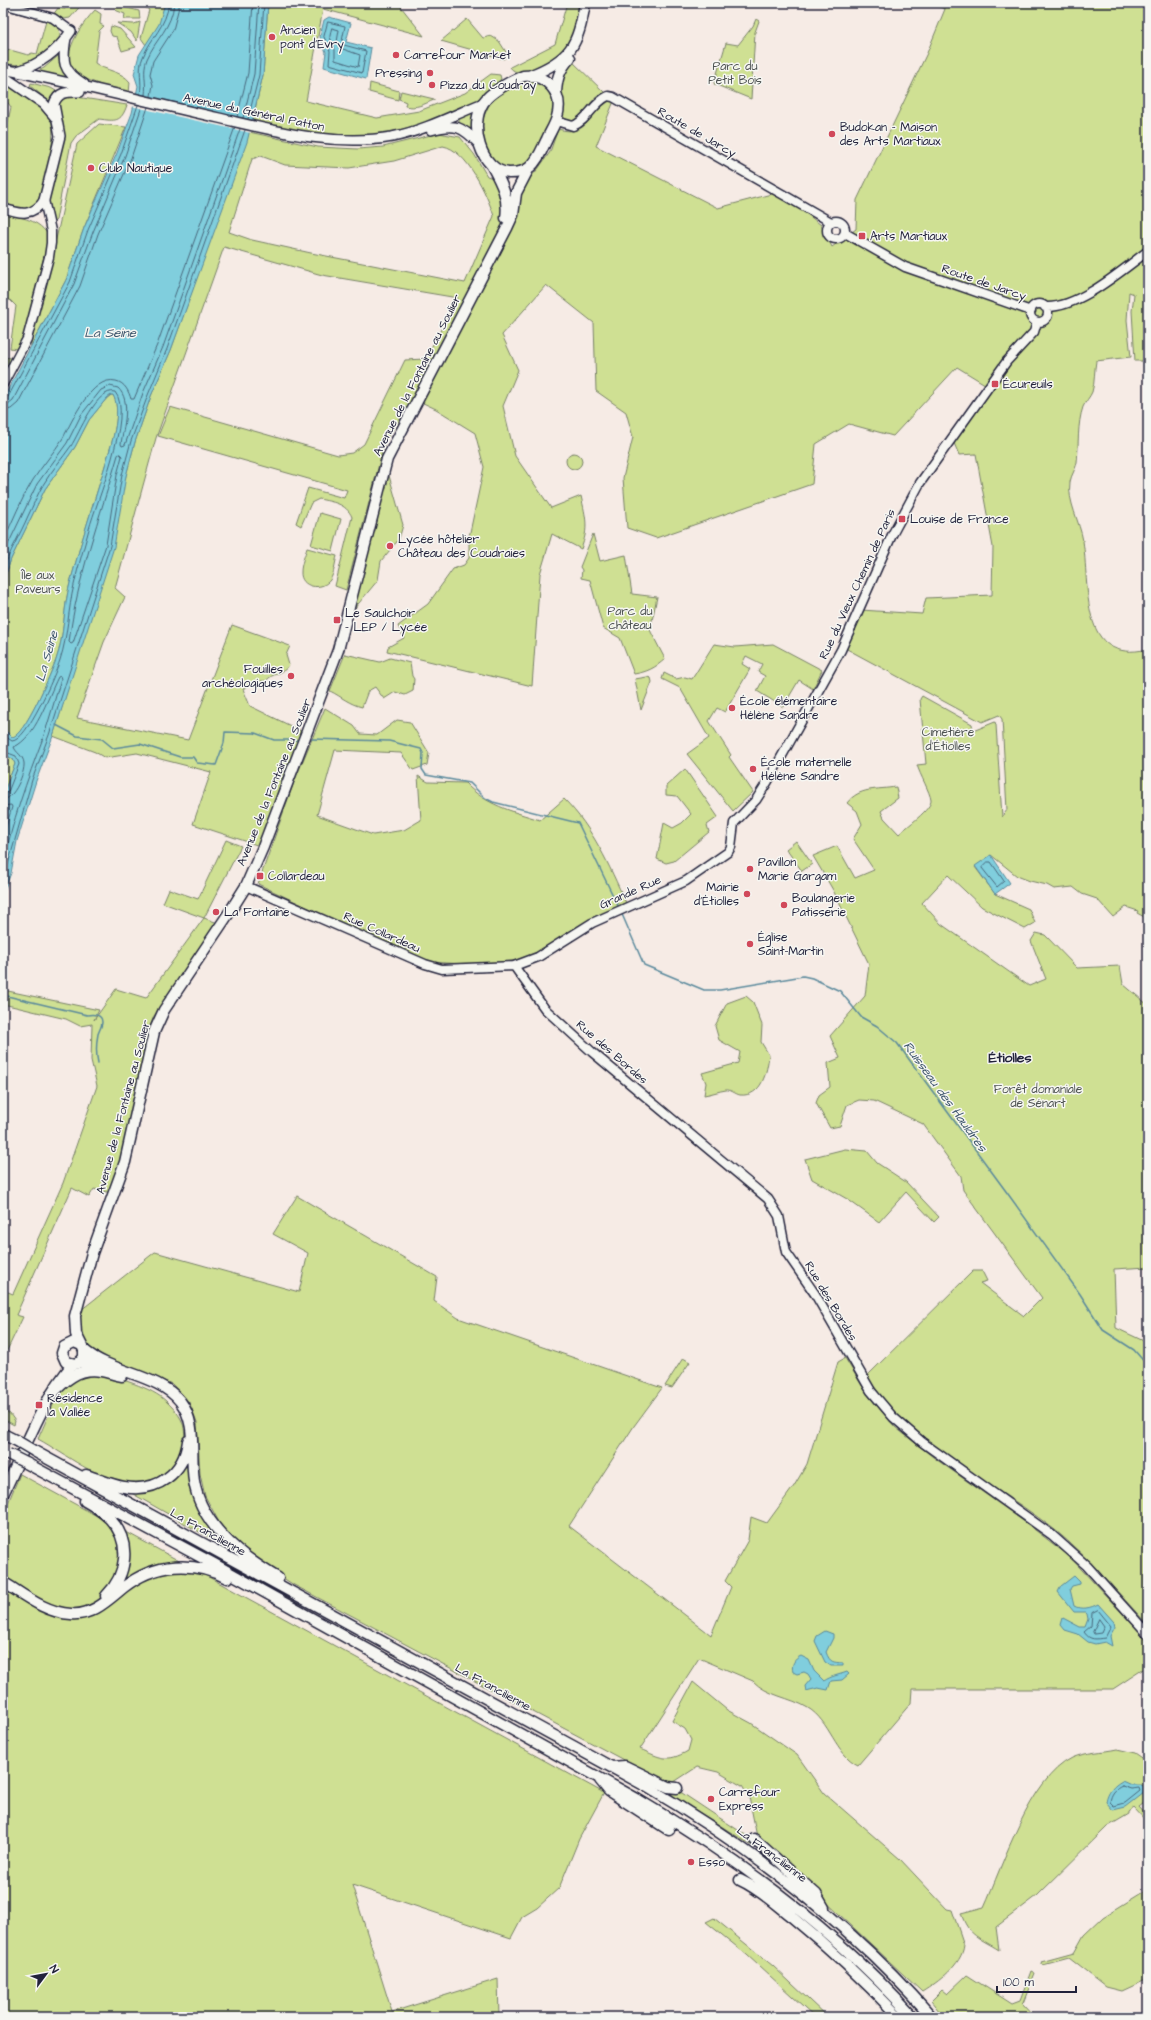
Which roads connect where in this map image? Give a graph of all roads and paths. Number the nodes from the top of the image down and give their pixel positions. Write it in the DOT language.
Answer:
graph roads {
  1 [pos="585,3"];
  2 [pos="591,3"];
  3 [pos="3,4"];
  4 [pos="68,34"];
  5 [pos="3,69"];
  6 [pos="16,71"];
  7 [pos="3,75"];
  8 [pos="529,76"];
  9 [pos="92,89"];
  10 [pos="80,92"];
  11 [pos="556,92"];
  12 [pos="110,96"];
  13 [pos="483,103"];
  14 [pos="56,118"];
  15 [pos="556,121"];
  16 [pos="273,132"];
  17 [pos="479,144"];
  18 [pos="491,164"];
  19 [pos="529,168"];
  20 [pos="44,200"];
  21 [pos="3,208"];
  22 [pos="39,208"];
  23 [pos="50,221"];
  24 [pos="831,222"];
  25 [pos="845,233"];
  26 [pos="498,246"];
  27 [pos="1148,251"];
  28 [pos="1045,307"];
  29 [pos="1030,311"];
  30 [pos="1037,322"];
  31 [pos="3,384"];
  32 [pos="734,823"];
  33 [pos="246,886"];
  34 [pos="514,966"];
  35 [pos="74,1325"];
  36 [pos="64,1347"];
  37 [pos="82,1348"];
  38 [pos="72,1362"];
  39 [pos="122,1376"];
  40 [pos="50,1396"];
  41 [pos="3,1434"];
  42 [pos="6,1453"];
  43 [pos="78,1475"];
  44 [pos="3,1484"];
  45 [pos="72,1488"];
  46 [pos="3,1494"];
  47 [pos="3,1575"];
  48 [pos="3,1582"];
  49 [pos="258,1590"];
  50 [pos="290,1591"];
  51 [pos="1148,1634"];
  52 [pos="611,1767"];
  53 [pos="598,1777"];
  54 [pos="677,1788"];
  55 [pos="668,1830"];
  56 [pos="754,1839"];
  57 [pos="740,1880"];
  58 [pos="827,1913"];
  59 [pos="899,2017"];
  60 [pos="913,2017"];
  61 [pos="932,2017"];
  1 -- 8 [label="main road"];
  2 -- 11 [label="main road"];
  3 -- 4 [label="street"];
  4 -- 6 [label="main road"];
  4 -- 9 [label="main road"];
  5 -- 6 [label="main road"];
  6 -- 9 [label="main road"];
  7 -- 10 [label="main road"];
  7 -- 14 [label="main road"];
  8 -- 11 [label="main road"];
  8 -- 13 [label="main road"];
  9 -- 12 [label="main road"];
  10 -- 12 [label="main road"];
  10 -- 14 [label="main road"];
  11 -- 15 [label="main road"];
  12 -- 16 [label="main road, Avenue du Général Patton"];
  13 -- 16 [label="main road, Avenue du Général Patton"];
  13 -- 17 [label="main road"];
  14 -- 20 [label="main road"];
  15 -- 19 [label="main road"];
  15 -- 24 [label="street, Route de Jarcy"];
  16 -- 17 [label="main road, Avenue du Général Patton"];
  17 -- 18 [label="main road"];
  18 -- 19 [label="main road"];
  18 -- 26 [label="main road, Avenue de la Fontaine au Soulier"];
  19 -- 26 [label="main road, Avenue de la Fontaine au Soulier"];
  20 -- 22 [label="street"];
  20 -- 23 [label="street"];
  21 -- 22 [label="street"];
  22 -- 23 [label="street"];
  23 -- 31 [label="street"];
  24 -- 25 [label="street"];
  24 -- 25 [label="street"];
  25 -- 29 [label="street, Route de Jarcy"];
  26 -- 33 [label="main road, Avenue de la Fontaine au Soulier"];
  27 -- 28 [label="street"];
  28 -- 29 [label="street"];
  28 -- 30 [label="street"];
  29 -- 30 [label="street"];
  30 -- 32 [label="street, Rue du Vieux Chemin de Paris"];
  32 -- 34 [label="street, Grande Rue"];
  33 -- 34 [label="street, Rue Collardeau"];
  33 -- 35 [label="main road, Avenue de la Fontaine au Soulier"];
  34 -- 51 [label="street, Rue des Bordes"];
  35 -- 36 [label="main road, Avenue de la Fontaine au Soulier"];
  35 -- 37 [label="main road, Avenue de la Fontaine au Soulier"];
  36 -- 37 [label="main road"];
  36 -- 38 [label="main road"];
  37 -- 38 [label="main road"];
  37 -- 50 [label="main road"];
  38 -- 39 [label="main road"];
  38 -- 40 [label="main road"];
  38 -- 44 [label="main road"];
  39 -- 40 [label="main road"];
  39 -- 43 [label="main road"];
  40 -- 46 [label="main road"];
  41 -- 43 [label="main road, La Francilienne, bridge"];
  42 -- 45 [label="main road, La Francilienne, bridge"];
  43 -- 50 [label="main road, La Francilienne"];
  45 -- 47 [label="main road"];
  45 -- 49 [label="main road, La Francilienne"];
  48 -- 49 [label="main road"];
  49 -- 53 [label="main road, La Francilienne"];
  50 -- 52 [label="main road, La Francilienne"];
  52 -- 54 [label="main road"];
  52 -- 58 [label="main road, La Francilienne"];
  53 -- 55 [label="main road"];
  53 -- 60 [label="main road, La Francilienne"];
  56 -- 58 [label="main road"];
  57 -- 59 [label="main road"];
  58 -- 61 [label="main road, La Francilienne"];
}
